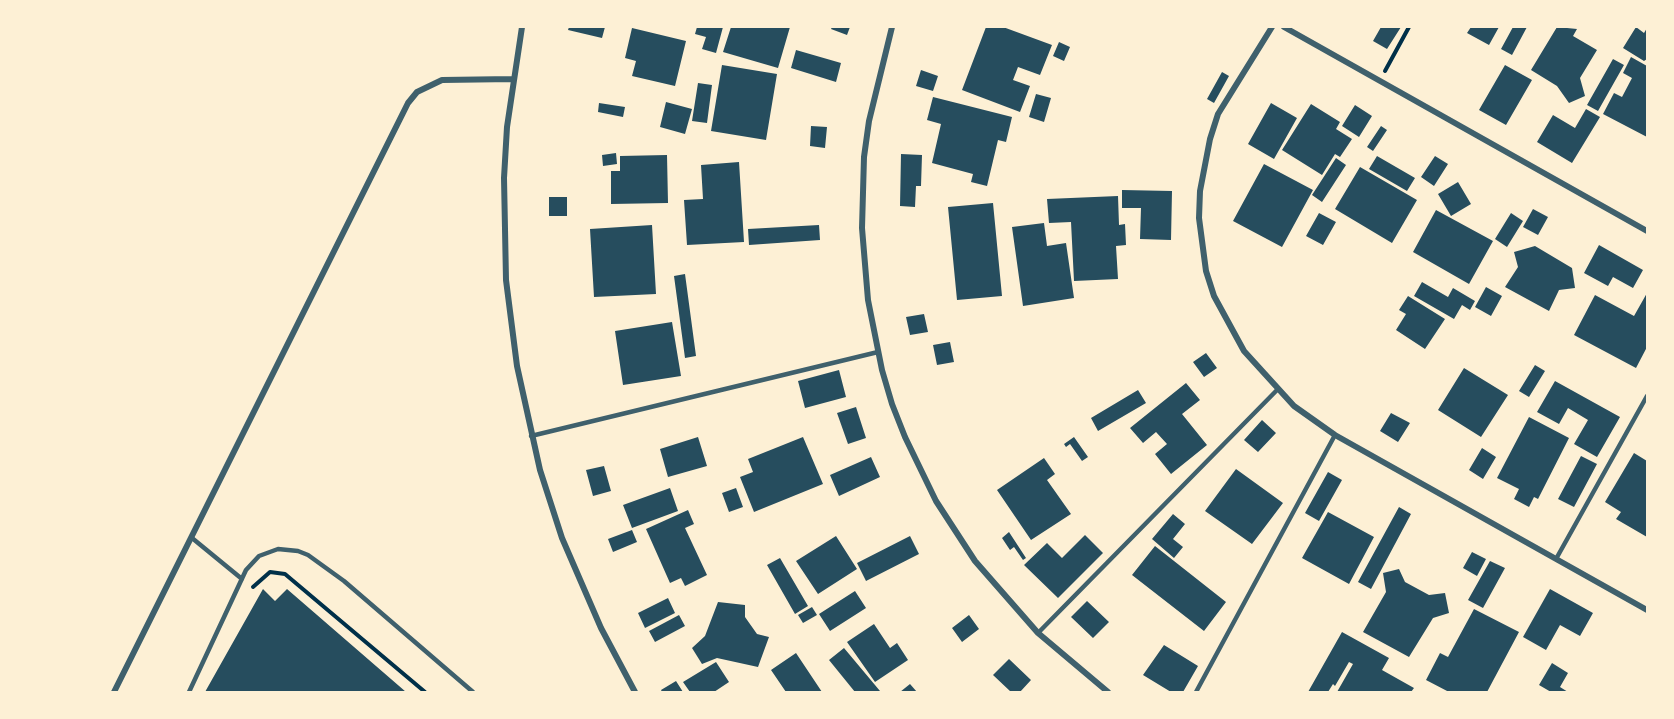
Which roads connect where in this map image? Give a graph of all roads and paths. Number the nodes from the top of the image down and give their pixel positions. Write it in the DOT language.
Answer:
graph roads {
  1 [pos="522,27"];
  2 [pos="892,27"];
  3 [pos="1272,27"];
  4 [pos="1284,27"];
  5 [pos="1409,27"];
  6 [pos="513,79"];
  7 [pos="1379,81"];
  8 [pos="1647,231"];
  9 [pos="878,352"];
  10 [pos="1276,390"];
  11 [pos="1647,396"];
  12 [pos="1335,435"];
  13 [pos="531,436"];
  14 [pos="192,538"];
  15 [pos="1556,559"];
  16 [pos="242,579"];
  17 [pos="252,588"];
  18 [pos="1647,610"];
  19 [pos="1038,633"];
  20 [pos="114,692"];
  21 [pos="189,692"];
  22 [pos="425,692"];
  23 [pos="473,692"];
  24 [pos="636,692"];
  25 [pos="1108,692"];
  26 [pos="1196,692"];
  1 -- 6 [label="street"];
  2 -- 9 [label="street"];
  3 -- 10 [label="street"];
  4 -- 7 [label="street"];
  5 -- 7 [label="path"];
  6 -- 13 [label="street"];
  6 -- 14 [label="street"];
  7 -- 8 [label="street"];
  9 -- 13 [label="lane"];
  9 -- 19 [label="street"];
  10 -- 12 [label="street"];
  10 -- 19 [label="lane"];
  11 -- 15 [label="lane"];
  12 -- 15 [label="street"];
  12 -- 26 [label="lane"];
  13 -- 24 [label="street"];
  14 -- 16 [label="lane"];
  14 -- 20 [label="street"];
  15 -- 18 [label="street"];
  16 -- 21 [label="lane"];
  16 -- 23 [label="lane"];
  17 -- 22 [label="path"];
  19 -- 25 [label="street"];
}
